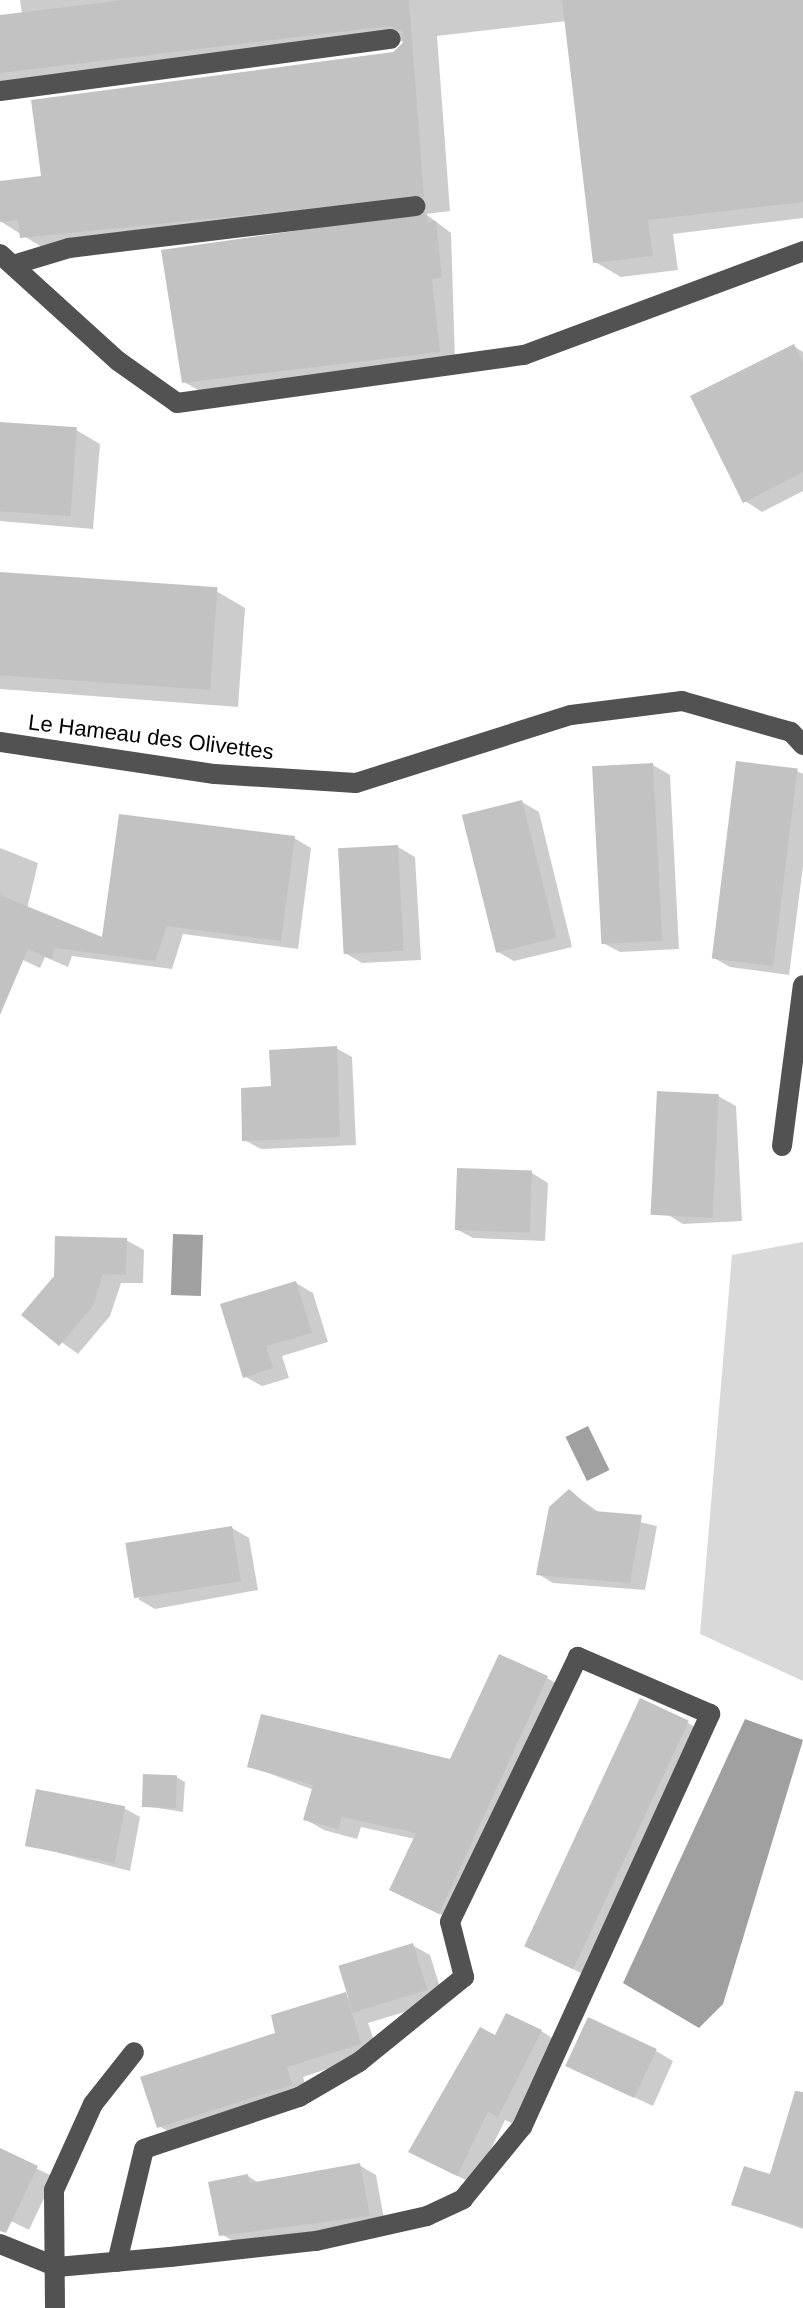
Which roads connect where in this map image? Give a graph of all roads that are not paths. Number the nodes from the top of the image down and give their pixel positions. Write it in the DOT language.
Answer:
graph roads {
  1 [pos="391,39"];
  2 [pos="0,91"];
  3 [pos="415,206"];
  4 [pos="803,251"];
  5 [pos="6,260"];
  6 [pos="0,742"];
  7 [pos="803,745"];
  8 [pos="803,985"];
  9 [pos="782,1146"];
  10 [pos="134,2052"];
  11 [pos="0,2244"];
  12 [pos="117,2262"];
  13 [pos="57,2267"];
  14 [pos="55,2308"];
  1 -- 2 [label="street"];
  3 -- 5 [label="street"];
  4 -- 5 [label="street"];
  6 -- 7 [label="street, Le Hameau des Olivettes"];
  8 -- 9 [label="street"];
  10 -- 13 [label="street"];
  11 -- 13 [label="street"];
  12 -- 12 [label="street"];
  12 -- 13 [label="street"];
  13 -- 14 [label="street"];
}
